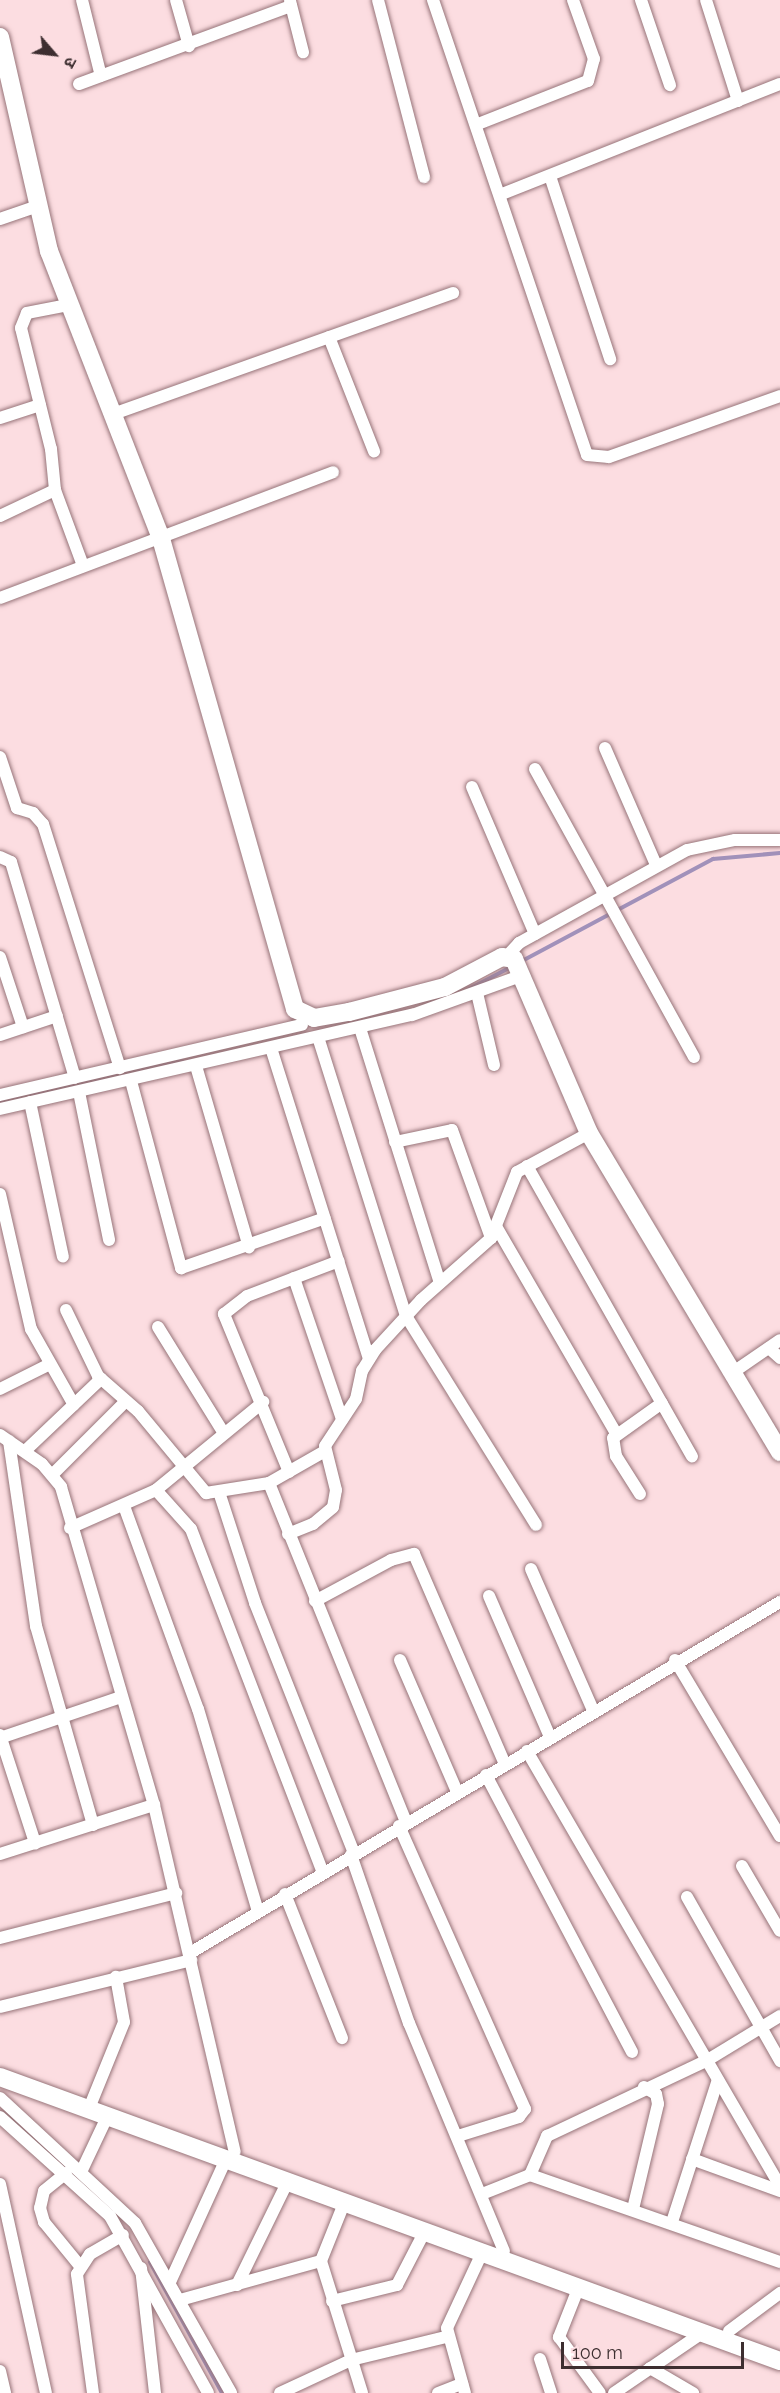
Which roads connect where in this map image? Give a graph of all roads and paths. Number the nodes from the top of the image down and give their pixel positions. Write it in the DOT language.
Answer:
graph roads {
  1 [pos="82,0"];
  2 [pos="176,0"];
  3 [pos="378,0"];
  4 [pos="433,0"];
  5 [pos="573,0"];
  6 [pos="640,0"];
  7 [pos="706,0"];
  8 [pos="291,3"];
  9 [pos="0,37"];
  10 [pos="189,46"];
  11 [pos="303,52"];
  12 [pos="101,76"];
  13 [pos="79,84"];
  14 [pos="780,84"];
  15 [pos="670,85"];
  16 [pos="738,101"];
  17 [pos="478,124"];
  18 [pos="550,176"];
  19 [pos="424,177"];
  20 [pos="502,194"];
  21 [pos="38,206"];
  22 [pos="0,219"];
  23 [pos="453,293"];
  24 [pos="68,305"];
  25 [pos="329,337"];
  26 [pos="609,359"];
  27 [pos="780,396"];
  28 [pos="40,405"];
  29 [pos="116,412"];
  30 [pos="0,418"];
  31 [pos="374,451"];
  32 [pos="333,472"];
  33 [pos="55,490"];
  34 [pos="0,516"];
  35 [pos="160,535"];
  36 [pos="82,563"];
  37 [pos="0,598"];
  38 [pos="605,748"];
  39 [pos="0,757"];
  40 [pos="535,769"];
  41 [pos="472,787"];
  42 [pos="780,840"];
  43 [pos="0,857"];
  44 [pos="656,865"];
  45 [pos="608,908"];
  46 [pos="535,934"];
  47 [pos="0,957"];
  48 [pos="516,966"];
  49 [pos="477,993"];
  50 [pos="57,1016"];
  51 [pos="23,1027"];
  52 [pos="360,1028"];
  53 [pos="303,1029"];
  54 [pos="0,1035"];
  55 [pos="318,1037"];
  56 [pos="271,1048"];
  57 [pos="694,1057"];
  58 [pos="495,1065"];
  59 [pos="196,1066"];
  60 [pos="120,1068"];
  61 [pos="75,1078"];
  62 [pos="131,1081"];
  63 [pos="79,1092"];
  64 [pos="0,1095"];
  65 [pos="30,1102"];
  66 [pos="0,1108"];
  67 [pos="589,1132"];
  68 [pos="395,1142"];
  69 [pos="526,1166"];
  70 [pos="0,1194"];
  71 [pos="326,1218"];
  72 [pos="494,1233"];
  73 [pos="110,1239"];
  74 [pos="5,1241"];
  75 [pos="249,1247"];
  76 [pos="63,1257"];
  77 [pos="339,1261"];
  78 [pos="294,1278"];
  79 [pos="440,1283"];
  80 [pos="66,1310"];
  81 [pos="406,1316"];
  82 [pos="158,1327"];
  83 [pos="780,1340"];
  84 [pos="769,1348"];
  85 [pos="780,1358"];
  86 [pos="369,1359"];
  87 [pos="48,1365"];
  88 [pos="732,1373"];
  89 [pos="101,1379"];
  90 [pos="1,1387"];
  91 [pos="125,1402"];
  92 [pos="262,1402"];
  93 [pos="662,1403"];
  94 [pos="74,1405"];
  95 [pos="342,1419"];
  96 [pos="223,1432"];
  97 [pos="616,1433"];
  98 [pos="5,1438"];
  99 [pos="24,1451"];
  100 [pos="326,1451"];
  101 [pos="780,1452"];
  102 [pos="692,1456"];
  103 [pos="182,1465"];
  104 [pos="289,1472"];
  105 [pos="53,1474"];
  106 [pos="269,1483"];
  107 [pos="156,1490"];
  108 [pos="640,1494"];
  109 [pos="220,1495"];
  110 [pos="124,1506"];
  111 [pos="536,1525"];
  112 [pos="70,1528"];
  113 [pos="288,1534"];
  114 [pos="531,1569"];
  115 [pos="489,1596"];
  116 [pos="315,1601"];
  117 [pos="780,1602"];
  118 [pos="400,1660"];
  119 [pos="675,1660"];
  120 [pos="121,1697"];
  121 [pos="593,1710"];
  122 [pos="60,1717"];
  123 [pos="0,1737"];
  124 [pos="550,1737"];
  125 [pos="527,1751"];
  126 [pos="505,1764"];
  127 [pos="486,1775"];
  128 [pos="458,1792"];
  129 [pos="154,1805"];
  130 [pos="93,1824"];
  131 [pos="403,1824"];
  132 [pos="780,1836"];
  133 [pos="35,1843"];
  134 [pos="0,1854"];
  135 [pos="352,1854"];
  136 [pos="742,1866"];
  137 [pos="323,1872"];
  138 [pos="176,1893"];
  139 [pos="285,1894"];
  140 [pos="687,1897"];
  141 [pos="258,1911"];
  142 [pos="780,1931"];
  143 [pos="0,1938"];
  144 [pos="191,1956"];
  145 [pos="116,1977"];
  146 [pos="0,2007"];
  147 [pos="780,2016"];
  148 [pos="761,2028"];
  149 [pos="342,2038"];
  150 [pos="632,2052"];
  151 [pos="706,2061"];
  152 [pos="780,2061"];
  153 [pos="0,2068"];
  154 [pos="0,2077"];
  155 [pos="718,2080"];
  156 [pos="644,2087"];
  157 [pos="0,2098"];
  158 [pos="92,2101"];
  159 [pos="0,2117"];
  160 [pos="107,2117"];
  161 [pos="458,2136"];
  162 [pos="230,2156"];
  163 [pos="692,2159"];
  164 [pos="82,2170"];
  165 [pos="66,2173"];
  166 [pos="530,2175"];
  167 [pos="288,2181"];
  168 [pos="0,2184"];
  169 [pos="780,2186"];
  170 [pos="780,2191"];
  171 [pos="482,2194"];
  172 [pos="345,2202"];
  173 [pos="633,2209"];
  174 [pos="672,2222"];
  175 [pos="425,2231"];
  176 [pos="123,2235"];
  177 [pos="504,2251"];
  178 [pos="482,2253"];
  179 [pos="321,2261"];
  180 [pos="780,2262"];
  181 [pos="140,2264"];
  182 [pos="80,2266"];
  183 [pos="170,2282"];
  184 [pos="237,2285"];
  185 [pos="578,2289"];
  186 [pos="780,2293"];
  187 [pos="180,2300"];
  188 [pos="332,2301"];
  189 [pos="729,2331"];
  190 [pos="702,2333"];
  191 [pos="446,2337"];
  192 [pos="780,2348"];
  193 [pos="540,2359"];
  194 [pos="351,2360"];
  195 [pos="780,2361"];
  196 [pos="650,2368"];
  197 [pos="0,2371"];
  198 [pos="463,2389"];
  199 [pos="5,2393"];
  200 [pos="46,2393"];
  201 [pos="93,2393"];
  202 [pos="155,2393"];
  203 [pos="208,2393"];
  204 [pos="231,2393"];
  205 [pos="280,2393"];
  206 [pos="362,2393"];
  207 [pos="438,2393"];
  208 [pos="551,2393"];
  209 [pos="600,2393"];
  210 [pos="614,2393"];
  211 [pos="693,2393"];
  1 -- 12 [label="street"];
  2 -- 10 [label="street"];
  3 -- 19 [label="street"];
  4 -- 17 [label="street"];
  5 -- 17 [label="street"];
  6 -- 15 [label="street"];
  7 -- 16 [label="street"];
  8 -- 10 [label="street"];
  8 -- 11 [label="street"];
  9 -- 21 [label="street"];
  10 -- 12 [label="street"];
  12 -- 13 [label="street"];
  14 -- 16 [label="street"];
  16 -- 18 [label="street"];
  17 -- 20 [label="street"];
  18 -- 20 [label="street"];
  18 -- 26 [label="street"];
  20 -- 27 [label="street"];
  21 -- 22 [label="street"];
  21 -- 24 [label="street"];
  23 -- 25 [label="street"];
  24 -- 28 [label="street"];
  24 -- 29 [label="street"];
  25 -- 29 [label="street"];
  25 -- 31 [label="street"];
  28 -- 30 [label="street"];
  28 -- 33 [label="street"];
  29 -- 35 [label="street"];
  32 -- 35 [label="street"];
  33 -- 34 [label="street"];
  33 -- 36 [label="street"];
  35 -- 36 [label="street"];
  35 -- 53 [label="street"];
  36 -- 37 [label="street"];
  38 -- 44 [label="street"];
  39 -- 60 [label="street"];
  40 -- 45 [label="street"];
  41 -- 46 [label="street"];
  42 -- 44 [label="street"];
  43 -- 50 [label="street"];
  44 -- 45 [label="street"];
  45 -- 46 [label="street"];
  45 -- 57 [label="street"];
  46 -- 48 [label="street"];
  47 -- 51 [label="street"];
  48 -- 49 [label="street"];
  48 -- 53 [label="street"];
  48 -- 67 [label="street"];
  49 -- 52 [label="street"];
  49 -- 58 [label="street"];
  50 -- 51 [label="street"];
  50 -- 61 [label="street"];
  51 -- 54 [label="street"];
  52 -- 55 [label="street"];
  52 -- 68 [label="street"];
  53 -- 55 [label="street"];
  53 -- 56 [label="street"];
  53 -- 60 [label="street"];
  55 -- 81 [label="street"];
  56 -- 59 [label="street"];
  56 -- 71 [label="street"];
  59 -- 62 [label="street"];
  59 -- 75 [label="street"];
  60 -- 61 [label="street"];
  61 -- 64 [label="street"];
  62 -- 63 [label="street"];
  62 -- 75 [label="street"];
  63 -- 65 [label="street"];
  63 -- 73 [label="street"];
  65 -- 66 [label="street"];
  65 -- 76 [label="street"];
  67 -- 69 [label="street"];
  67 -- 88 [label="street"];
  68 -- 72 [label="street"];
  68 -- 79 [label="street"];
  69 -- 72 [label="street"];
  69 -- 93 [label="street"];
  70 -- 74 [label="street"];
  71 -- 75 [label="street"];
  71 -- 77 [label="street"];
  72 -- 79 [label="street"];
  72 -- 97 [label="street"];
  74 -- 87 [label="street"];
  77 -- 78 [label="street"];
  77 -- 86 [label="street"];
  78 -- 92 [label="street"];
  78 -- 95 [label="street"];
  79 -- 81 [label="street"];
  80 -- 89 [label="street"];
  81 -- 86 [label="street"];
  81 -- 111 [label="street"];
  82 -- 96 [label="street"];
  83 -- 84 [label="street"];
  84 -- 85 [label="street"];
  84 -- 88 [label="street"];
  86 -- 95 [label="street"];
  87 -- 90 [label="street"];
  87 -- 94 [label="street"];
  88 -- 101 [label="street"];
  89 -- 91 [label="street"];
  89 -- 94 [label="street"];
  91 -- 103 [label="street"];
  91 -- 105 [label="street"];
  92 -- 96 [label="street"];
  92 -- 104 [label="street"];
  93 -- 97 [label="street"];
  93 -- 102 [label="street"];
  94 -- 99 [label="street"];
  95 -- 100 [label="street"];
  96 -- 103 [label="street"];
  97 -- 108 [label="street"];
  98 -- 99 [label="street"];
  98 -- 122 [label="street"];
  99 -- 105 [label="street"];
  100 -- 104 [label="street"];
  100 -- 113 [label="street"];
  103 -- 107 [label="street"];
  103 -- 109 [label="street"];
  104 -- 106 [label="street"];
  105 -- 112 [label="street"];
  106 -- 109 [label="street"];
  106 -- 113 [label="street"];
  107 -- 110 [label="street"];
  107 -- 137 [label="street"];
  109 -- 135 [label="street"];
  110 -- 112 [label="street"];
  110 -- 141 [label="street"];
  112 -- 120 [label="street"];
  113 -- 116 [label="street"];
  114 -- 121 [label="street"];
  115 -- 124 [label="street"];
  116 -- 126 [label="street"];
  116 -- 131 [label="street"];
  117 -- 119 [label="street"];
  118 -- 128 [label="street"];
  119 -- 121 [label="street"];
  119 -- 132 [label="street"];
  120 -- 122 [label="street"];
  120 -- 129 [label="street"];
  121 -- 124 [label="street"];
  122 -- 123 [label="street"];
  122 -- 130 [label="street"];
  123 -- 133 [label="street"];
  124 -- 125 [label="street"];
  125 -- 126 [label="street"];
  125 -- 151 [label="street"];
  126 -- 127 [label="street"];
  127 -- 128 [label="street"];
  127 -- 150 [label="street"];
  128 -- 131 [label="street"];
  129 -- 130 [label="street"];
  129 -- 138 [label="street"];
  130 -- 133 [label="street"];
  131 -- 135 [label="street"];
  131 -- 161 [label="street"];
  133 -- 134 [label="street"];
  135 -- 137 [label="street"];
  135 -- 161 [label="street"];
  136 -- 142 [label="street"];
  137 -- 139 [label="street"];
  138 -- 143 [label="street"];
  138 -- 144 [label="street"];
  139 -- 141 [label="street"];
  139 -- 149 [label="street"];
  140 -- 148 [label="street"];
  141 -- 144 [label="street"];
  144 -- 145 [label="street"];
  144 -- 162 [label="street"];
  145 -- 146 [label="street"];
  145 -- 158 [label="street"];
  147 -- 148 [label="street"];
  148 -- 151 [label="street"];
  148 -- 152 [label="street"];
  151 -- 155 [label="street"];
  151 -- 156 [label="street"];
  153 -- 158 [label="street"];
  154 -- 160 [label="street"];
  155 -- 163 [label="street"];
  155 -- 169 [label="street"];
  156 -- 166 [label="street"];
  156 -- 173 [label="street"];
  157 -- 164 [label="street"];
  158 -- 162 [label="street"];
  159 -- 165 [label="street"];
  160 -- 162 [label="street"];
  160 -- 164 [label="street"];
  161 -- 171 [label="street"];
  162 -- 167 [label="street"];
  162 -- 177 [label="street"];
  162 -- 183 [label="street"];
  163 -- 170 [label="street"];
  163 -- 174 [label="street"];
  164 -- 183 [label="street"];
  165 -- 176 [label="street"];
  165 -- 182 [label="street"];
  166 -- 171 [label="street"];
  166 -- 173 [label="street"];
  167 -- 172 [label="street"];
  167 -- 184 [label="street"];
  168 -- 200 [label="street"];
  171 -- 177 [label="street"];
  172 -- 175 [label="street"];
  172 -- 179 [label="street"];
  173 -- 174 [label="street"];
  174 -- 180 [label="street"];
  175 -- 178 [label="street"];
  175 -- 188 [label="street"];
  176 -- 181 [label="street"];
  176 -- 182 [label="street"];
  177 -- 189 [label="street"];
  178 -- 185 [label="street"];
  178 -- 191 [label="street"];
  179 -- 184 [label="street"];
  179 -- 188 [label="street"];
  181 -- 202 [label="street"];
  181 -- 203 [label="street"];
  182 -- 201 [label="street"];
  183 -- 187 [label="street"];
  184 -- 187 [label="street"];
  185 -- 190 [label="street"];
  185 -- 209 [label="street"];
  186 -- 189 [label="street"];
  187 -- 204 [label="street"];
  188 -- 194 [label="street"];
  189 -- 192 [label="street"];
  190 -- 195 [label="street"];
  190 -- 196 [label="street"];
  191 -- 194 [label="street"];
  191 -- 198 [label="street"];
  193 -- 208 [label="street"];
  194 -- 205 [label="street"];
  194 -- 206 [label="street"];
  196 -- 210 [label="street"];
  196 -- 211 [label="street"];
  197 -- 199 [label="street"];
  198 -- 207 [label="street"];
}
